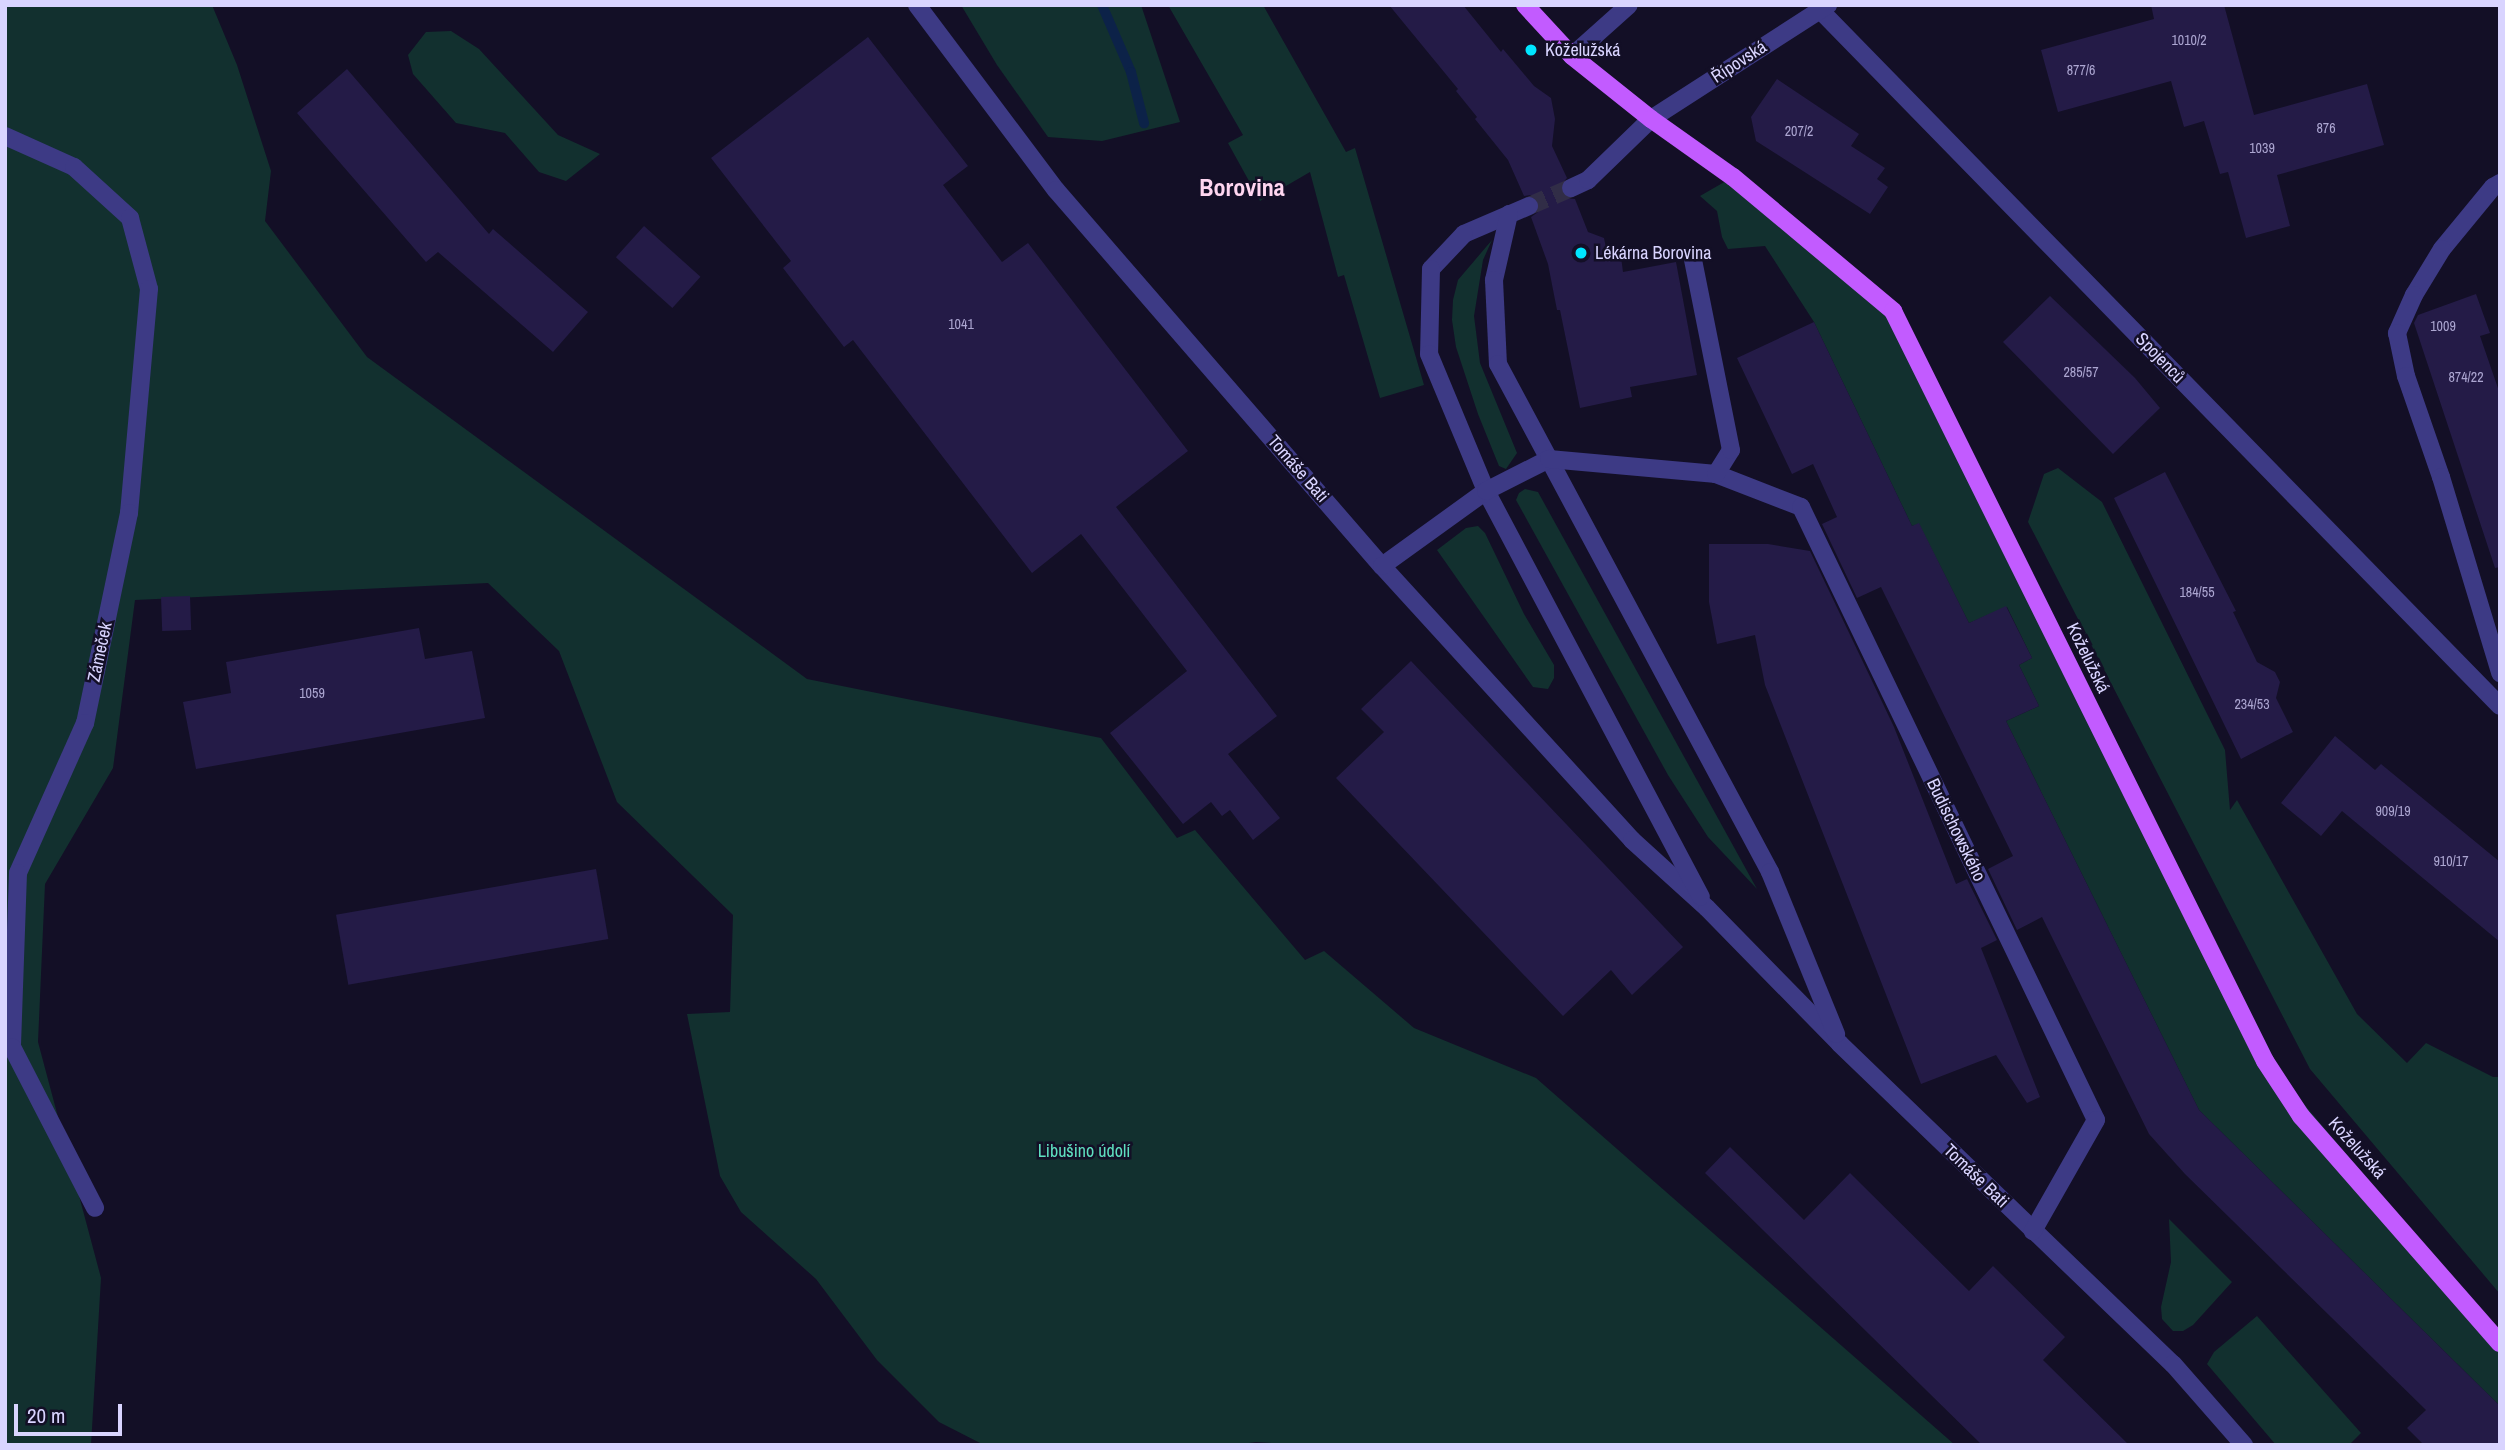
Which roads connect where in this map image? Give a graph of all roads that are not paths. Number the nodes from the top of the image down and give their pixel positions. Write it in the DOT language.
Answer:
graph roads {
  1 [pos="917,5"];
  2 [pos="1525,5"];
  3 [pos="1629,5"];
  4 [pos="1824,8"];
  5 [pos="1572,56"];
  6 [pos="1651,119"];
  7 [pos="5,136"];
  8 [pos="2500,183"];
  9 [pos="1571,188"];
  10 [pos="1530,206"];
  11 [pos="1509,214"];
  12 [pos="1693,260"];
  13 [pos="1549,459"];
  14 [pos="1716,474"];
  15 [pos="1486,491"];
  16 [pos="1382,566"];
  17 [pos="2500,673"];
  18 [pos="2500,706"];
  19 [pos="1707,908"];
  20 [pos="1840,1044"];
  21 [pos="95,1208"];
  22 [pos="2033,1231"];
  23 [pos="2500,1343"];
  24 [pos="2244,1445"];
  1 -- 16 [label="street, Tomáše Bati"];
  2 -- 5 [label="main road, Koželužská"];
  3 -- 5 [label="street"];
  4 -- 6 [label="street, Řípovská"];
  4 -- 18 [label="street, Spojenců"];
  5 -- 6 [label="main road, Koželužská"];
  6 -- 9 [label="street"];
  6 -- 23 [label="main road, Koželužská"];
  7 -- 21 [label="street, Zámeček"];
  8 -- 17 [label="street"];
  10 -- 11 [label="street, Tomáše Bati"];
  11 -- 13 [label="street"];
  11 -- 15 [label="street, Tomáše Bati"];
  12 -- 14 [label="street"];
  13 -- 14 [label="street"];
  13 -- 15 [label="street"];
  13 -- 20 [label="street"];
  14 -- 22 [label="street, Budischowského"];
  15 -- 16 [label="street"];
  15 -- 19 [label="street, Tomáše Bati"];
  16 -- 19 [label="street, Tomáše Bati"];
  19 -- 20 [label="street, Tomáše Bati"];
  20 -- 22 [label="street, Tomáše Bati"];
  22 -- 24 [label="street, Tomáše Bati"];
}
